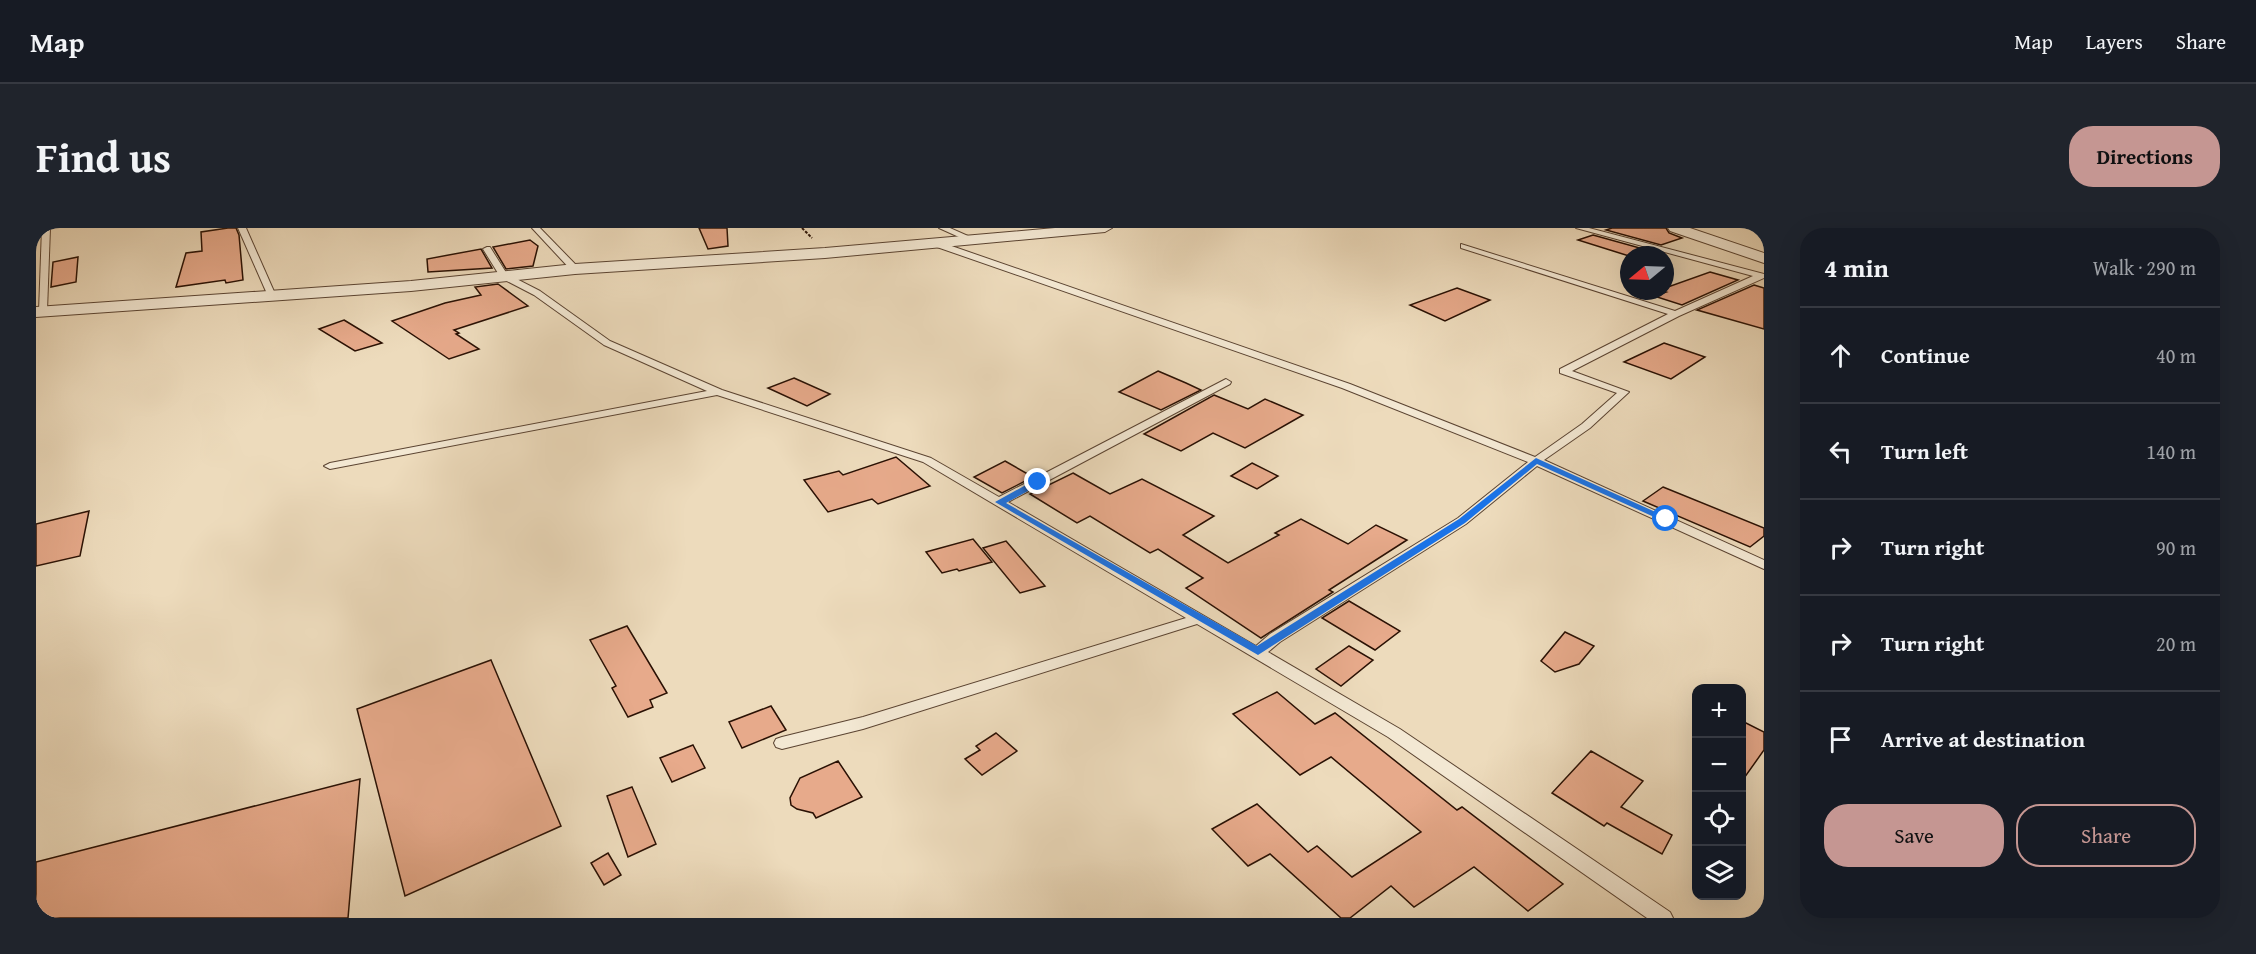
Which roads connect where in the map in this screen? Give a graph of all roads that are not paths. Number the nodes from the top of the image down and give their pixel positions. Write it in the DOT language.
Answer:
graph roads {
  1 [pos="46,228"];
  2 [pos="242,228"];
  3 [pos="536,228"];
  4 [pos="1106,228"];
  5 [pos="1580,228"];
  6 [pos="1675,228"];
  7 [pos="940,236"];
  8 [pos="1464,246"];
  9 [pos="487,249"];
  10 [pos="1764,258"];
  11 [pos="575,269"];
  12 [pos="504,276"];
  13 [pos="272,296"];
  14 [pos="40,312"];
  15 [pos="1676,315"];
  16 [pos="1226,382"];
  17 [pos="718,392"];
  18 [pos="1536,461"];
  19 [pos="330,466"];
  20 [pos="999,502"];
  21 [pos="1764,565"];
  22 [pos="1198,619"];
  23 [pos="1258,652"];
  24 [pos="782,743"];
  25 [pos="1663,918"];
  1 -- 14 [label="lane"];
  2 -- 13 [label="lane"];
  3 -- 11 [label="lane"];
  4 -- 7 [label="street"];
  5 -- 15 [label="lane"];
  6 -- 10 [label="street"];
  7 -- 11 [label="street"];
  7 -- 18 [label="lane"];
  8 -- 15 [label="lane"];
  9 -- 12 [label="lane"];
  11 -- 12 [label="street"];
  12 -- 13 [label="street"];
  12 -- 17 [label="lane"];
  13 -- 14 [label="street"];
  15 -- 18 [label="lane"];
  16 -- 20 [label="lane"];
  17 -- 19 [label="lane"];
  17 -- 20 [label="lane"];
  18 -- 21 [label="lane"];
  18 -- 23 [label="lane"];
  20 -- 22 [label="lane"];
  22 -- 23 [label="lane"];
  22 -- 24 [label="lane"];
  23 -- 25 [label="lane"];
}
